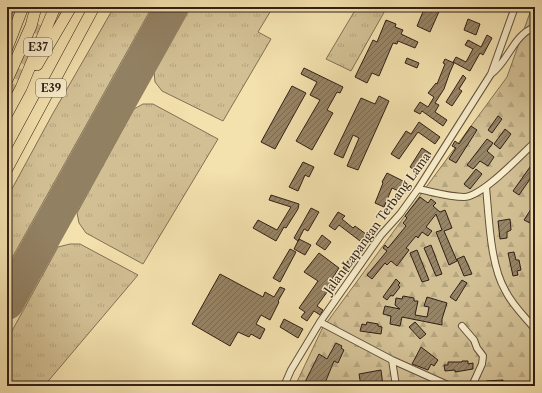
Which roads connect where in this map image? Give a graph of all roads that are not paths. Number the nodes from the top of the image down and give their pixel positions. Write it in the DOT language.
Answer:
graph roads {
  1 [pos="22,7"];
  2 [pos="36,7"];
  3 [pos="44,7"];
  4 [pos="54,7"];
  5 [pos="71,7"];
  6 [pos="90,7"];
  7 [pos="94,7"];
  8 [pos="515,7"];
  9 [pos="38,24"];
  10 [pos="535,27"];
  11 [pos="7,48"];
  12 [pos="491,74"];
  13 [pos="7,80"];
  14 [pos="21,88"];
  15 [pos="7,114"];
  16 [pos="535,142"];
  17 [pos="7,161"];
  18 [pos="7,168"];
  19 [pos="486,187"];
  20 [pos="418,189"];
  21 [pos="320,322"];
  22 [pos="462,326"];
  23 [pos="535,330"];
  24 [pos="392,360"];
  25 [pos="284,386"];
  26 [pos="396,386"];
  27 [pos="450,386"];
  28 [pos="472,386"];
  1 -- 11 [label="highway, E37"];
  2 -- 13 [label="highway"];
  3 -- 9 [label="highway"];
  4 -- 14 [label="highway, E37"];
  5 -- 14 [label="highway"];
  6 -- 17 [label="highway, E39"];
  7 -- 18 [label="highway, E39"];
  8 -- 12 [label="street, Jalan Lapangan Terbang Lama"];
  10 -- 12 [label="street"];
  12 -- 20 [label="street, Jalan Lapangan Terbang Lama"];
  14 -- 15 [label="highway, E37"];
  16 -- 19 [label="street"];
  19 -- 20 [label="street"];
  19 -- 23 [label="street"];
  20 -- 21 [label="street, Jalan Lapangan Terbang Lama"];
  21 -- 24 [label="street"];
  21 -- 25 [label="street, Jalan Lapangan Terbang Lama"];
  22 -- 28 [label="street"];
  24 -- 26 [label="street"];
  24 -- 27 [label="street"];
}
